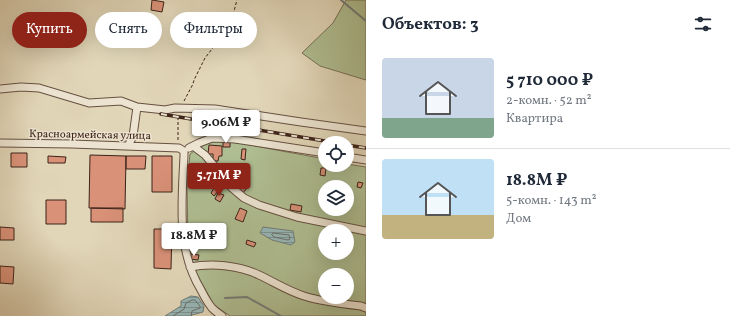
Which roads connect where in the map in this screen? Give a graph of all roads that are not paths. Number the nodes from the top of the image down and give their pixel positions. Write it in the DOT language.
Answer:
graph roads {
  1 [pos="0,89"];
  2 [pos="136,107"];
  3 [pos="366,131"];
  4 [pos="0,143"];
  5 [pos="128,146"];
  6 [pos="193,146"];
  7 [pos="181,149"];
  8 [pos="318,152"];
  9 [pos="354,157"];
  10 [pos="366,160"];
  11 [pos="366,231"];
  12 [pos="190,267"];
  13 [pos="366,308"];
  14 [pos="212,312"];
  15 [pos="222,316"];
  1 -- 2 [label="street"];
  2 -- 3 [label="street"];
  2 -- 5 [label="street"];
  4 -- 5 [label="street, Красноармейская улица"];
  5 -- 7 [label="street, Красноармейская улица"];
  6 -- 7 [label="street"];
  6 -- 8 [label="street"];
  6 -- 11 [label="street"];
  7 -- 12 [label="street"];
  9 -- 10 [label="street"];
  12 -- 13 [label="street"];
  12 -- 14 [label="street"];
  14 -- 15 [label="street"];
}
